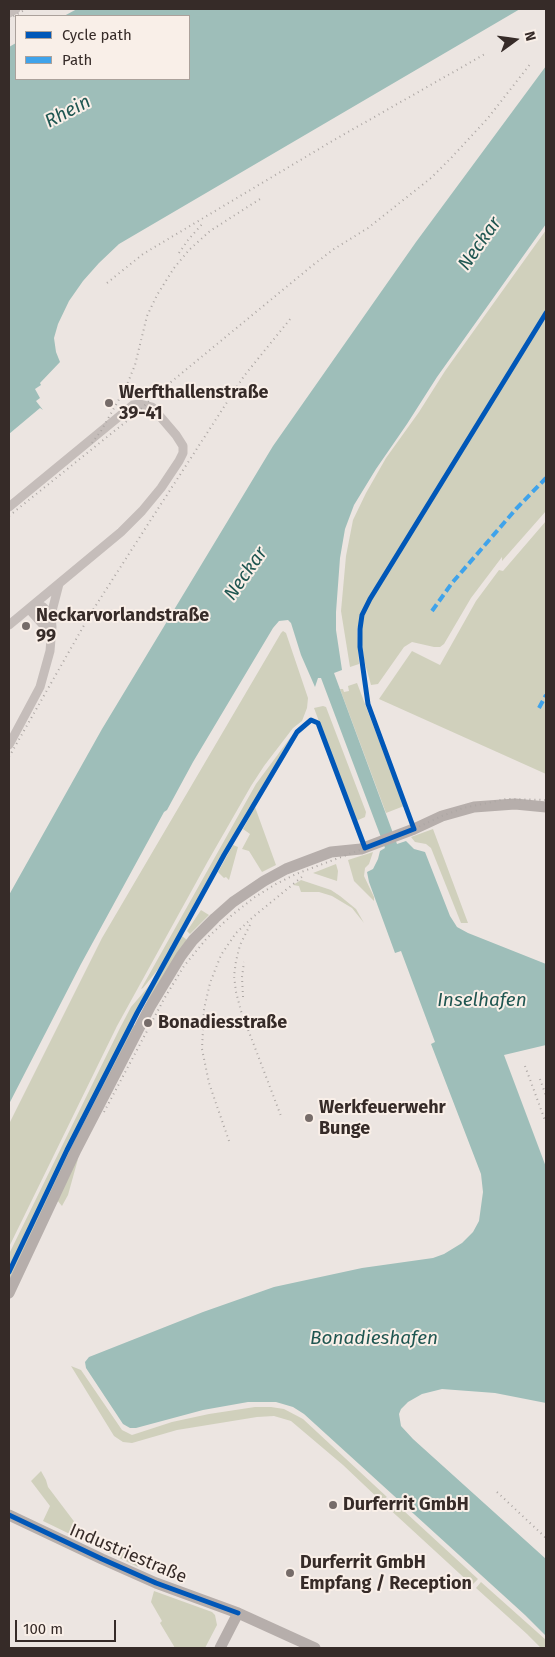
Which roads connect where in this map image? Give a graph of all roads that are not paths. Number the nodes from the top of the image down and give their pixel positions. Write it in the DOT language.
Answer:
graph roads {
  1 [pos="16,9"];
  2 [pos="9,13"];
  3 [pos="9,507"];
  4 [pos="59,584"];
  5 [pos="32,606"];
  6 [pos="51,615"];
  7 [pos="9,625"];
  8 [pos="50,637"];
  9 [pos="9,745"];
  10 [pos="546,807"];
  11 [pos="9,1293"];
  12 [pos="9,1514"];
  13 [pos="238,1613"];
  14 [pos="220,1648"];
  15 [pos="315,1648"];
  1 -- 2 [label="street"];
  3 -- 4 [label="street"];
  4 -- 5 [label="street"];
  4 -- 6 [label="street"];
  5 -- 6 [label="street"];
  5 -- 7 [label="street"];
  5 -- 8 [label="street"];
  6 -- 8 [label="street"];
  8 -- 9 [label="street"];
  10 -- 11 [label="street"];
  12 -- 13 [label="street, Industriestraße"];
  13 -- 14 [label="street"];
  13 -- 15 [label="street, Industriestraße"];
}
